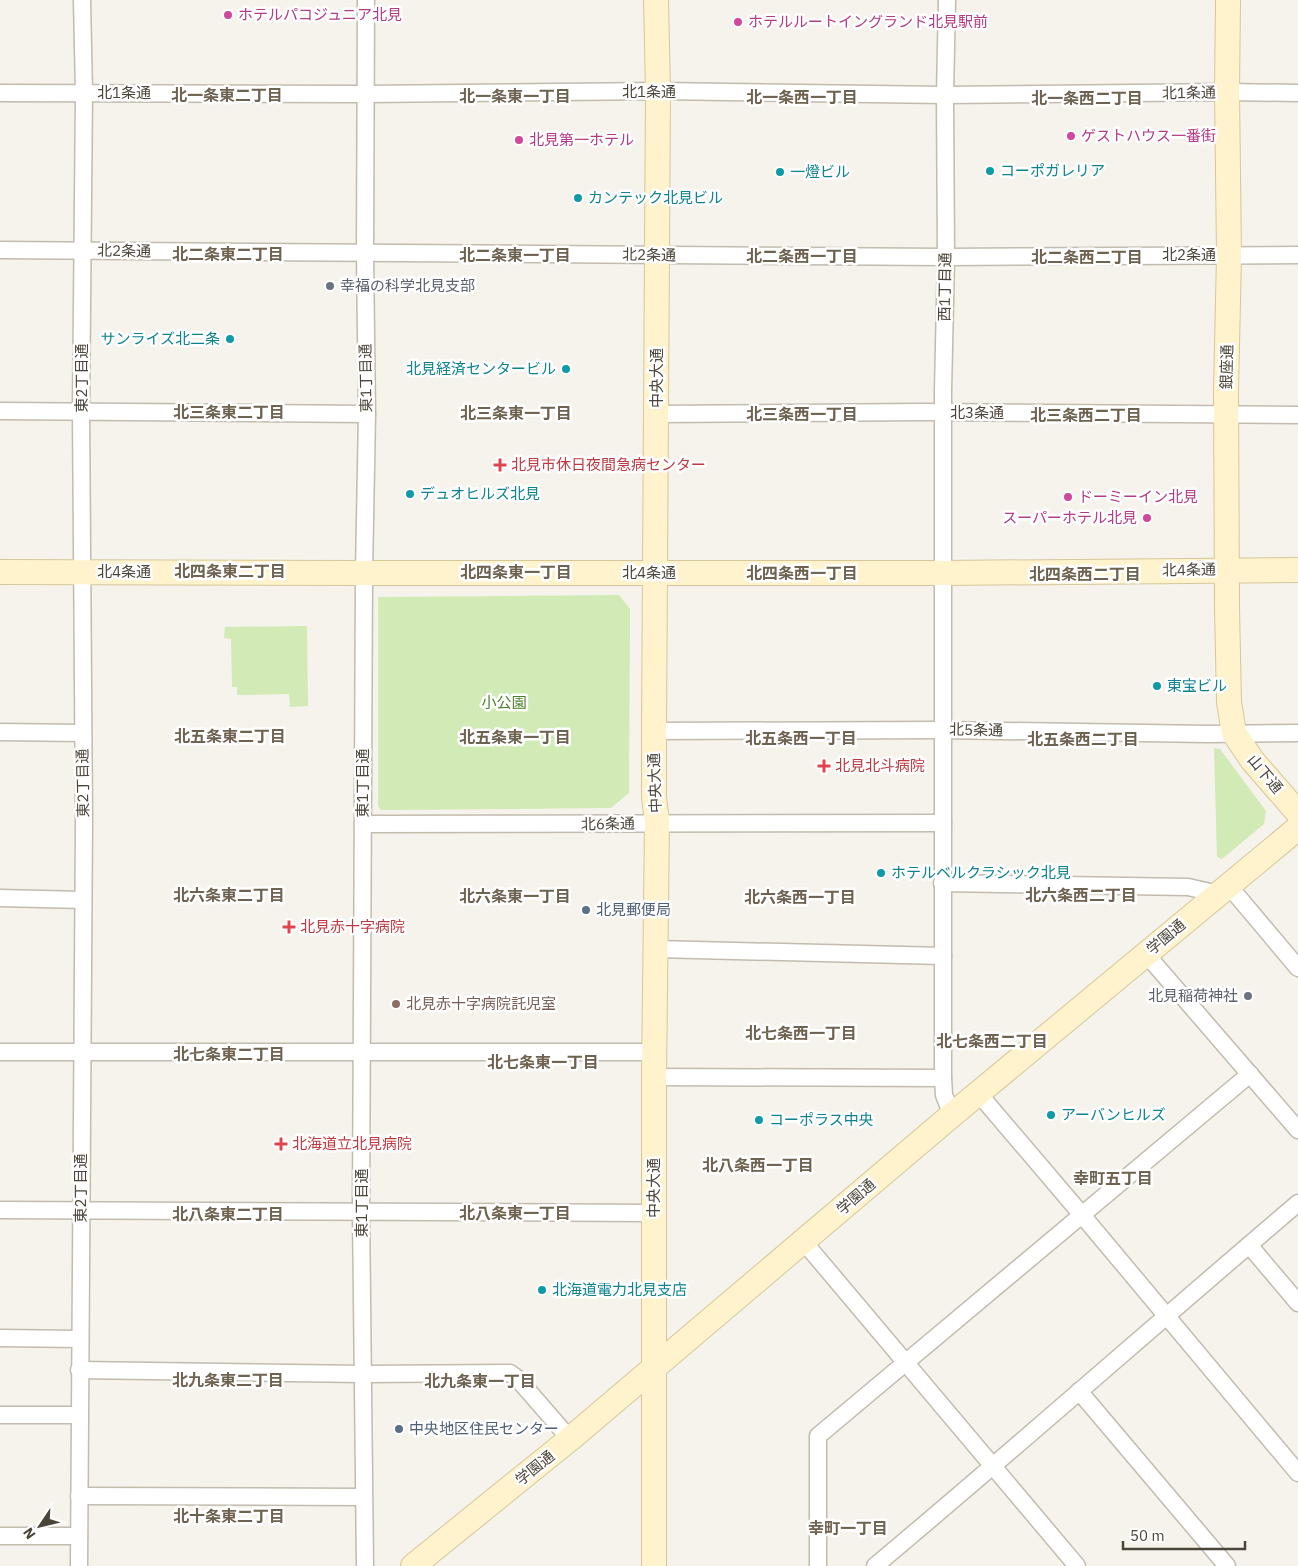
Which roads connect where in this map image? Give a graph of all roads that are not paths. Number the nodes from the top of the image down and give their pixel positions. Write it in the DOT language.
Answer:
graph roads {
  1 [pos="82,0"];
  2 [pos="366,0"];
  3 [pos="656,0"];
  4 [pos="947,0"];
  5 [pos="1228,0"];
  6 [pos="658,91"];
  7 [pos="1227,92"];
  8 [pos="0,93"];
  9 [pos="84,93"];
  10 [pos="1298,93"];
  11 [pos="366,94"];
  12 [pos="945,95"];
  13 [pos="0,250"];
  14 [pos="83,250"];
  15 [pos="365,254"];
  16 [pos="657,255"];
  17 [pos="1229,255"];
  18 [pos="1298,255"];
  19 [pos="946,257"];
  20 [pos="0,411"];
  21 [pos="82,411"];
  22 [pos="944,412"];
  23 [pos="367,414"];
  24 [pos="656,414"];
  25 [pos="1227,415"];
  26 [pos="1298,415"];
  27 [pos="1227,570"];
  28 [pos="1298,570"];
  29 [pos="0,572"];
  30 [pos="82,572"];
  31 [pos="655,573"];
  32 [pos="943,573"];
  33 [pos="364,574"];
  34 [pos="943,730"];
  35 [pos="654,731"];
  36 [pos="0,732"];
  37 [pos="82,733"];
  38 [pos="1298,733"];
  39 [pos="1234,734"];
  40 [pos="1298,813"];
  41 [pos="656,822"];
  42 [pos="943,823"];
  43 [pos="363,824"];
  44 [pos="1298,828"];
  45 [pos="942,883"];
  46 [pos="1224,890"];
  47 [pos="0,898"];
  48 [pos="83,900"];
  49 [pos="656,949"];
  50 [pos="1146,954"];
  51 [pos="943,956"];
  52 [pos="1298,968"];
  53 [pos="363,1051"];
  54 [pos="0,1052"];
  55 [pos="82,1052"];
  56 [pos="655,1052"];
  57 [pos="1250,1074"];
  58 [pos="654,1077"];
  59 [pos="943,1078"];
  60 [pos="979,1094"];
  61 [pos="952,1115"];
  62 [pos="1298,1130"];
  63 [pos="1298,1203"];
  64 [pos="0,1210"];
  65 [pos="81,1211"];
  66 [pos="362,1211"];
  67 [pos="654,1213"];
  68 [pos="1082,1214"];
  69 [pos="804,1242"];
  70 [pos="1249,1245"];
  71 [pos="1298,1303"];
  72 [pos="1166,1316"];
  73 [pos="0,1338"];
  74 [pos="80,1338"];
  75 [pos="905,1362"];
  76 [pos="654,1368"];
  77 [pos="79,1370"];
  78 [pos="362,1374"];
  79 [pos="1079,1392"];
  80 [pos="79,1415"];
  81 [pos="0,1416"];
  82 [pos="570,1439"];
  83 [pos="993,1467"];
  84 [pos="1298,1473"];
  85 [pos="79,1496"];
  86 [pos="364,1496"];
  87 [pos="0,1536"];
  88 [pos="79,1536"];
  89 [pos="79,1566"];
  90 [pos="365,1566"];
  91 [pos="413,1566"];
  92 [pos="654,1566"];
  93 [pos="818,1566"];
  94 [pos="874,1566"];
  95 [pos="1077,1566"];
  96 [pos="1227,1566"];
  1 -- 9 [label="street, 東2丁目通"];
  2 -- 11 [label="street, 東1丁目通"];
  3 -- 6 [label="street, 中央大通"];
  4 -- 12 [label="street, 西1丁目通"];
  5 -- 7 [label="street, 銀座通"];
  6 -- 11 [label="street, 北1条通"];
  6 -- 12 [label="street, 北1条通"];
  6 -- 16 [label="street, 中央大通"];
  7 -- 10 [label="street, 北1条通"];
  7 -- 12 [label="street, 北1条通"];
  7 -- 17 [label="street, 銀座通"];
  8 -- 9 [label="street, 北1条通"];
  9 -- 11 [label="street, 北1条通"];
  9 -- 14 [label="street, 東2丁目通"];
  11 -- 15 [label="street, 東1丁目通"];
  12 -- 19 [label="street, 西1丁目通"];
  13 -- 14 [label="street, 北2条通"];
  14 -- 15 [label="street, 北2条通"];
  14 -- 21 [label="street, 東2丁目通"];
  15 -- 16 [label="street, 北2条通"];
  15 -- 23 [label="street, 東1丁目通"];
  16 -- 19 [label="street, 北2条通"];
  16 -- 24 [label="street, 中央大通"];
  17 -- 18 [label="street, 北2条通"];
  17 -- 19 [label="street, 北2条通"];
  17 -- 25 [label="street, 銀座通"];
  19 -- 22 [label="street, 西1丁目通"];
  20 -- 21 [label="street"];
  21 -- 23 [label="street"];
  21 -- 30 [label="street, 東2丁目通"];
  22 -- 24 [label="street, 北3条通"];
  22 -- 25 [label="street, 北3条通"];
  22 -- 32 [label="street, 西1丁目通"];
  23 -- 33 [label="street, 東1丁目通"];
  24 -- 31 [label="street, 中央大通"];
  25 -- 26 [label="street, 北3条通"];
  25 -- 27 [label="street, 銀座通"];
  27 -- 28 [label="street, 北4条通"];
  27 -- 32 [label="street, 北4条通"];
  27 -- 39 [label="street, 銀座通"];
  29 -- 30 [label="street, 北4条通"];
  30 -- 33 [label="street, 北4条通"];
  30 -- 37 [label="street, 東2丁目通"];
  31 -- 32 [label="street, 北4条通"];
  31 -- 33 [label="street, 北4条通"];
  31 -- 35 [label="street, 中央大通"];
  32 -- 34 [label="street, 西1丁目通"];
  33 -- 43 [label="street, 東1丁目通"];
  34 -- 35 [label="street, 北5条通"];
  34 -- 39 [label="street, 北5条通"];
  34 -- 42 [label="street, 西1丁目通"];
  35 -- 41 [label="street, 中央大通"];
  36 -- 37 [label="street"];
  37 -- 48 [label="street, 東2丁目通"];
  38 -- 39 [label="street, 北5条通"];
  39 -- 40 [label="street, 山下通"];
  41 -- 42 [label="street, 北6条通"];
  41 -- 43 [label="street, 北6条通"];
  41 -- 49 [label="street, 中央大通"];
  42 -- 45 [label="street, 西1丁目通"];
  43 -- 53 [label="street, 東1丁目通"];
  44 -- 46 [label="street, 学園通"];
  45 -- 46 [label="street"];
  45 -- 51 [label="street, 西1丁目通"];
  46 -- 50 [label="street, 学園通"];
  46 -- 52 [label="street"];
  47 -- 48 [label="street"];
  48 -- 55 [label="street, 東2丁目通"];
  49 -- 51 [label="street"];
  49 -- 56 [label="street, 中央大通"];
  50 -- 57 [label="street"];
  50 -- 60 [label="street, 学園通"];
  51 -- 59 [label="street, 西1丁目通"];
  53 -- 55 [label="street"];
  53 -- 56 [label="street"];
  53 -- 66 [label="street, 東1丁目通"];
  54 -- 55 [label="street"];
  55 -- 65 [label="street, 東2丁目通"];
  56 -- 58 [label="street, 中央大通"];
  57 -- 62 [label="street"];
  57 -- 68 [label="street"];
  58 -- 59 [label="street"];
  58 -- 67 [label="street, 中央大通"];
  59 -- 61 [label="street, 西1丁目通"];
  60 -- 61 [label="street, 学園通"];
  60 -- 68 [label="street"];
  61 -- 69 [label="street, 学園通"];
  63 -- 70 [label="street"];
  64 -- 65 [label="street"];
  65 -- 66 [label="street"];
  65 -- 74 [label="street, 東2丁目通"];
  66 -- 67 [label="street"];
  66 -- 78 [label="street, 東1丁目通"];
  67 -- 76 [label="street, 中央大通"];
  68 -- 72 [label="street"];
  68 -- 75 [label="street"];
  69 -- 75 [label="street"];
  69 -- 76 [label="street, 学園通"];
  70 -- 71 [label="street"];
  70 -- 72 [label="street"];
  72 -- 79 [label="street"];
  72 -- 84 [label="street"];
  73 -- 74 [label="street"];
  74 -- 77 [label="street, 東2丁目通"];
  75 -- 83 [label="street"];
  75 -- 93 [label="street"];
  76 -- 82 [label="street, 学園通"];
  76 -- 92 [label="street, 中央大通"];
  77 -- 78 [label="street"];
  77 -- 80 [label="street, 東2丁目通"];
  78 -- 82 [label="street"];
  78 -- 86 [label="street, 東1丁目通"];
  79 -- 83 [label="street"];
  79 -- 96 [label="street"];
  80 -- 81 [label="street"];
  80 -- 85 [label="street, 東2丁目通"];
  82 -- 91 [label="street, 学園通"];
  83 -- 94 [label="street"];
  83 -- 95 [label="street"];
  85 -- 86 [label="street"];
  85 -- 88 [label="street, 東2丁目通"];
  86 -- 90 [label="street, 東1丁目通"];
  87 -- 88 [label="street"];
  88 -- 89 [label="street, 東2丁目通"];
}
